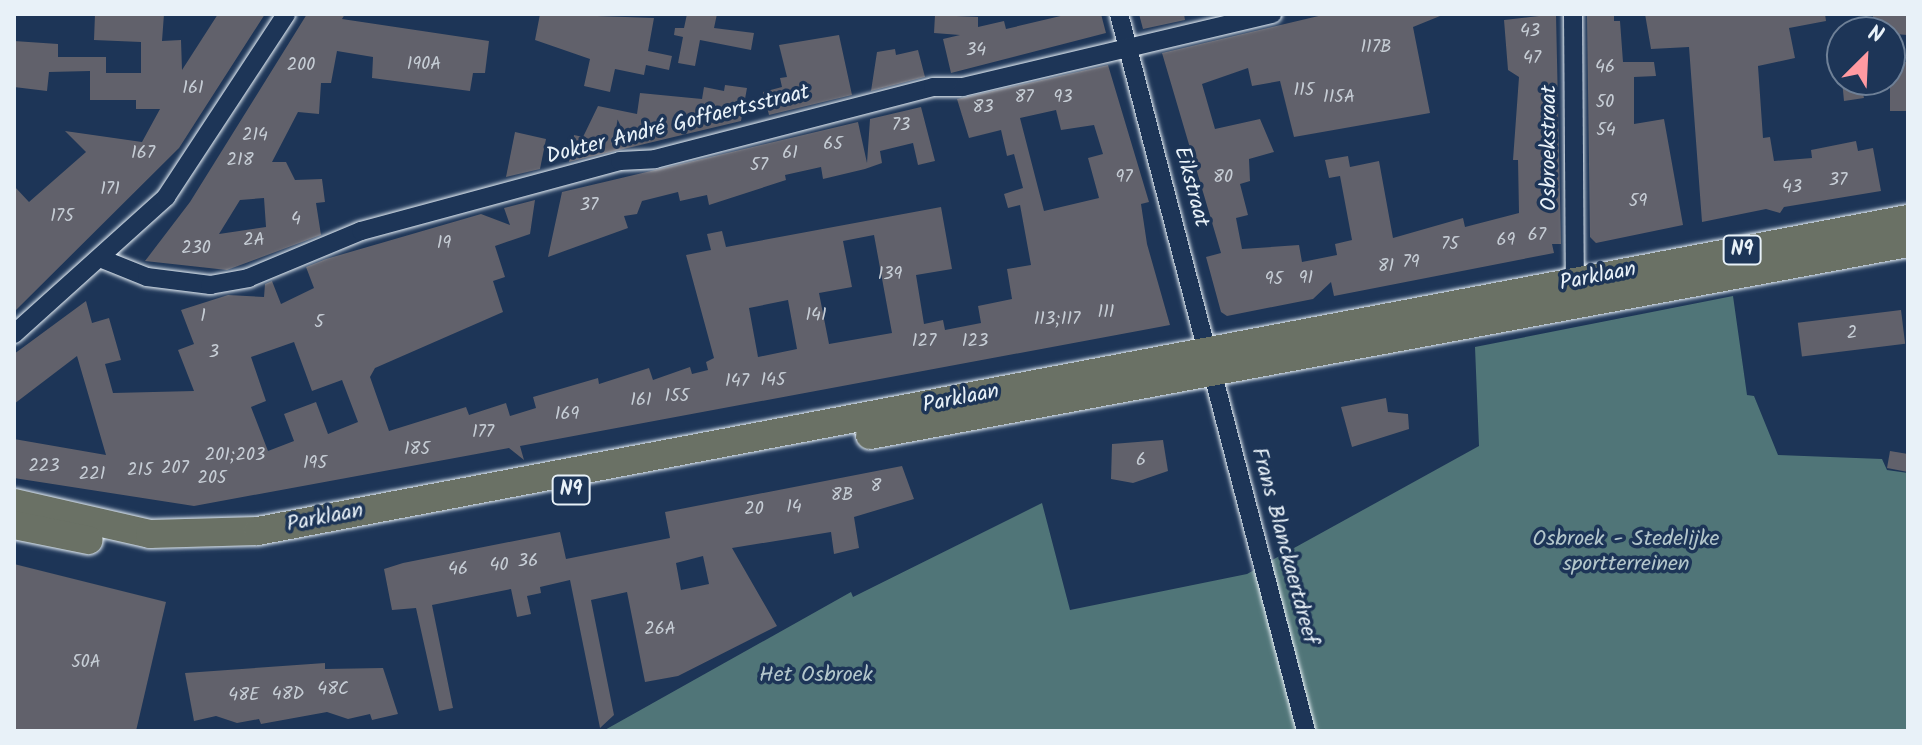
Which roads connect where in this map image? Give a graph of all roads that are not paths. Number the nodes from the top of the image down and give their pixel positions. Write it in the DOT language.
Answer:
graph roads {
  1 [pos="286,14"];
  2 [pos="1119,14"];
  3 [pos="1273,14"];
  4 [pos="1573,14"];
  5 [pos="1129,48"];
  6 [pos="1908,219"];
  7 [pos="1908,243"];
  8 [pos="102,259"];
  9 [pos="1575,281"];
  10 [pos="14,334"];
  11 [pos="1213,363"];
  12 [pos="14,503"];
  13 [pos="14,525"];
  14 [pos="1306,731"];
  1 -- 8 [label="street"];
  2 -- 5 [label="street, Eikstraat"];
  3 -- 5 [label="street, Dokter André Goffaertsstraat"];
  4 -- 9 [label="street, Osbroekstraat"];
  5 -- 8 [label="street, Dokter André Goffaertsstraat"];
  5 -- 11 [label="street, Eikstraat"];
  6 -- 9 [label="main road, Parklaan / N9"];
  7 -- 11 [label="main road, Parklaan / N9"];
  8 -- 10 [label="street"];
  9 -- 11 [label="main road, Parklaan / N9"];
  11 -- 12 [label="main road, Parklaan / N9"];
  11 -- 13 [label="main road, Parklaan / N9"];
  11 -- 14 [label="street, Frans Blanckaertdreef"];
}
